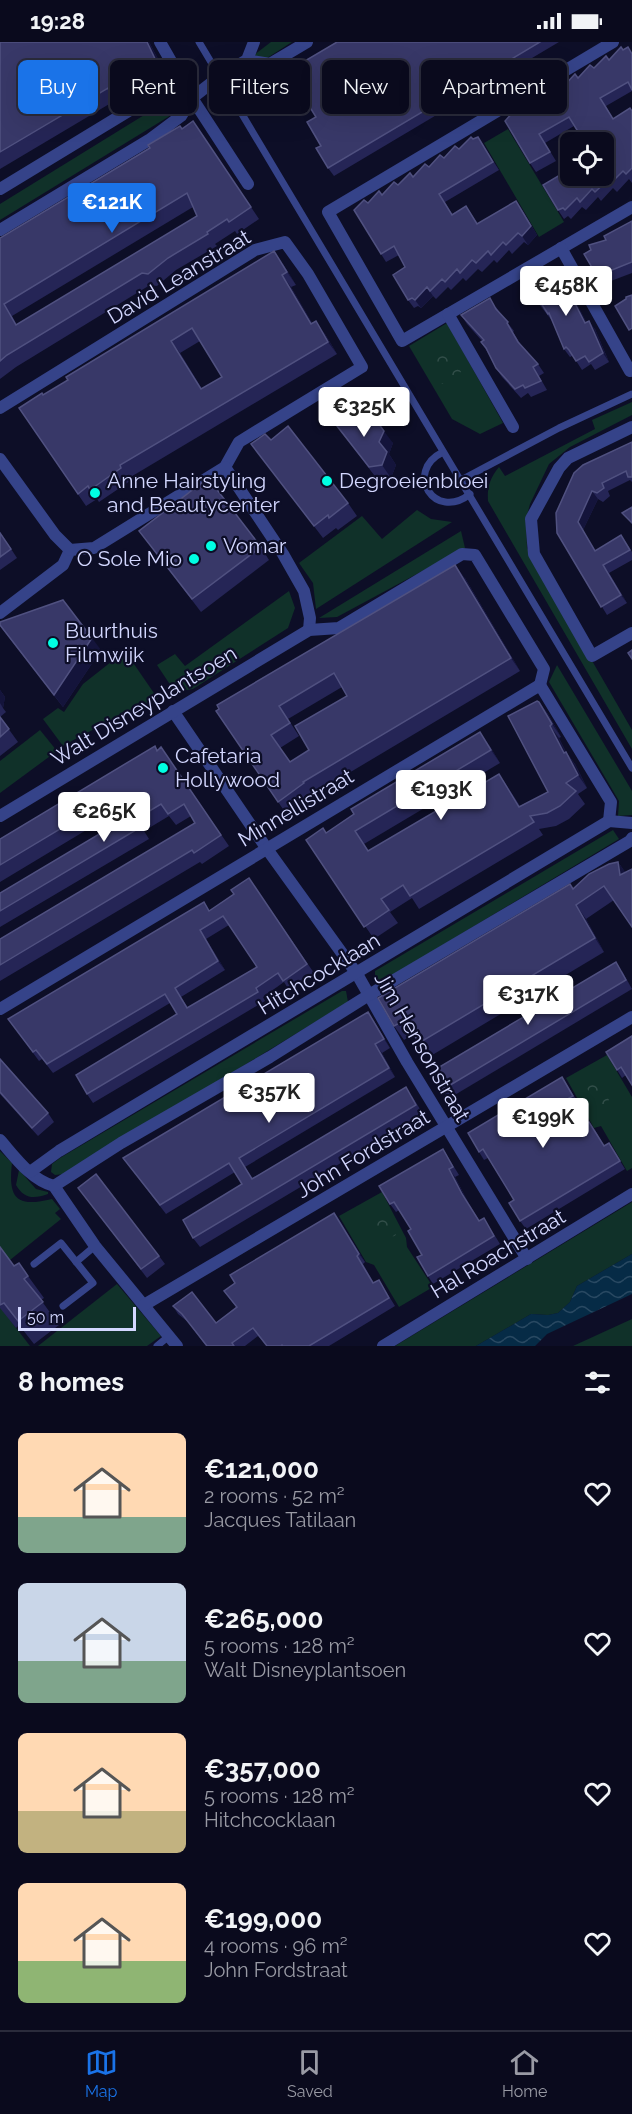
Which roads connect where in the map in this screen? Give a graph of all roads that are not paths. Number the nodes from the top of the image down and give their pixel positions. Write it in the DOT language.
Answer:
graph roads {
  1 [pos="160,42"];
  2 [pos="199,42"];
  3 [pos="254,42"];
  4 [pos="307,42"];
  5 [pos="613,42"];
  6 [pos="170,60"];
  7 [pos="209,60"];
  8 [pos="247,60"];
  9 [pos="275,60"];
  10 [pos="209,85"];
  11 [pos="197,94"];
  12 [pos="197,106"];
  13 [pos="123,114"];
  14 [pos="182,114"];
  15 [pos="241,114"];
  16 [pos="248,184"];
  17 [pos="0,189"];
  18 [pos="632,207"];
  19 [pos="0,230"];
  20 [pos="561,248"];
  21 [pos="448,314"];
  22 [pos="632,370"];
  23 [pos="632,394"];
  24 [pos="0,408"];
  25 [pos="513,427"];
  26 [pos="632,427"];
  27 [pos="443,452"];
  28 [pos="0,459"];
  29 [pos="225,467"];
  30 [pos="462,480"];
  31 [pos="470,494"];
  32 [pos="70,550"];
  33 [pos="0,613"];
  34 [pos="309,630"];
  35 [pos="632,633"];
  36 [pos="540,685"];
  37 [pos="173,711"];
  38 [pos="632,768"];
  39 [pos="0,816"];
  40 [pos="609,821"];
  41 [pos="632,823"];
  42 [pos="631,841"];
  43 [pos="267,849"];
  44 [pos="357,974"];
  45 [pos="369,995"];
  46 [pos="0,1009"];
  47 [pos="632,1017"];
  48 [pos="446,1127"];
  49 [pos="0,1140"];
  50 [pos="30,1173"];
  51 [pos="54,1186"];
  52 [pos="632,1194"];
  53 [pos="95,1246"];
  54 [pos="527,1259"];
  55 [pos="76,1262"];
  56 [pos="34,1264"];
  57 [pos="144,1305"];
  58 [pos="63,1306"];
  59 [pos="173,1341"];
  60 [pos="157,1346"];
  61 [pos="383,1346"];
  1 -- 6 [label="street"];
  2 -- 7 [label="lane"];
  3 -- 8 [label="street"];
  4 -- 9 [label="street"];
  5 -- 21 [label="street"];
  10 -- 11 [label="street"];
  12 -- 16 [label="street"];
  13 -- 17 [label="street"];
  14 -- 19 [label="street"];
  15 -- 27 [label="lane"];
  18 -- 20 [label="street"];
  20 -- 21 [label="street"];
  20 -- 22 [label="street"];
  21 -- 25 [label="street"];
  23 -- 30 [label="lane"];
  24 -- 29 [label="street, David Leanstraat"];
  26 -- 35 [label="street"];
  27 -- 30 [label="lane"];
  27 -- 31 [label="lane"];
  28 -- 32 [label="street"];
  29 -- 32 [label="street"];
  29 -- 34 [label="street"];
  30 -- 31 [label="lane"];
  31 -- 38 [label="lane"];
  32 -- 33 [label="street"];
  34 -- 36 [label="street, Walt Disneyplantsoen"];
  34 -- 37 [label="street, Walt Disneyplantsoen"];
  36 -- 40 [label="street"];
  36 -- 43 [label="street, Minnellistraat"];
  37 -- 39 [label="street, Walt Disneyplantsoen"];
  37 -- 43 [label="street, Jim Hensonstraat"];
  40 -- 41 [label="street"];
  40 -- 44 [label="street, Hitchcocklaan"];
  42 -- 45 [label="street, Hitchcocklaan"];
  43 -- 44 [label="street, Jim Hensonstraat"];
  43 -- 46 [label="street, Minnellistraat"];
  44 -- 45 [label="street, Jim Hensonstraat"];
  44 -- 50 [label="street, Hitchcocklaan"];
  45 -- 48 [label="street, Jim Hensonstraat"];
  45 -- 51 [label="street, Hitchcocklaan"];
  47 -- 48 [label="street, John Fordstraat"];
  48 -- 54 [label="street, Jim Hensonstraat"];
  48 -- 57 [label="street, John Fordstraat"];
  49 -- 50 [label="street"];
  50 -- 51 [label="street"];
  51 -- 53 [label="street"];
  52 -- 54 [label="street, Hal Roachstraat"];
  53 -- 55 [label="lane"];
  53 -- 57 [label="street"];
  54 -- 61 [label="street, Hal Roachstraat"];
  55 -- 56 [label="lane"];
  55 -- 58 [label="lane"];
  57 -- 59 [label="street"];
  59 -- 60 [label="lane"];
}
